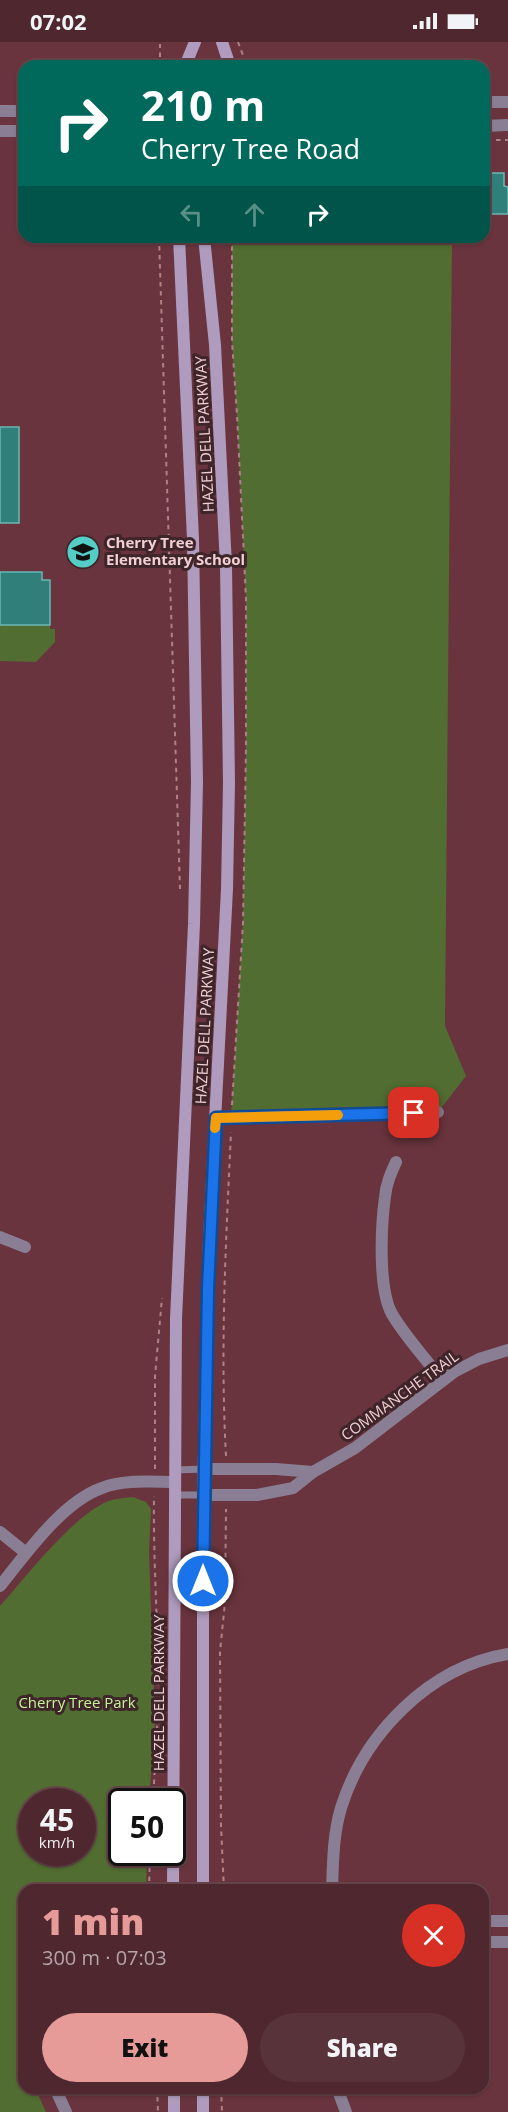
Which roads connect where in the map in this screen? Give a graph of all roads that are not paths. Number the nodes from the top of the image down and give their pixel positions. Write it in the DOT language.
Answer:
graph roads {
  1 [pos="195,42"];
  2 [pos="222,42"];
  3 [pos="188,60"];
  4 [pos="228,60"];
  5 [pos="490,102"];
  6 [pos="508,102"];
  7 [pos="0,111"];
  8 [pos="18,111"];
  9 [pos="508,125"];
  10 [pos="490,126"];
  11 [pos="0,131"];
  12 [pos="18,131"];
  13 [pos="179,243"];
  14 [pos="205,243"];
  15 [pos="438,1112"];
  16 [pos="216,1118"];
  17 [pos="396,1162"];
  18 [pos="0,1237"];
  19 [pos="25,1248"];
  20 [pos="508,1350"];
  21 [pos="442,1381"];
  22 [pos="205,1469"];
  23 [pos="313,1472"];
  24 [pos="175,1476"];
  25 [pos="174,1496"];
  26 [pos="203,1496"];
  27 [pos="0,1532"];
  28 [pos="26,1553"];
  29 [pos="0,1586"];
  30 [pos="508,1654"];
  31 [pos="173,1884"];
  32 [pos="202,1884"];
  33 [pos="332,1884"];
  34 [pos="489,1921"];
  35 [pos="508,1921"];
  36 [pos="489,1942"];
  37 [pos="508,1942"];
  38 [pos="58,2094"];
  39 [pos="174,2094"];
  40 [pos="203,2094"];
  41 [pos="339,2094"];
  42 [pos="66,2112"];
  43 [pos="174,2112"];
  44 [pos="203,2112"];
  45 [pos="346,2112"];
  1 -- 3 [label="main road"];
  2 -- 4 [label="main road"];
  5 -- 6 [label="street"];
  7 -- 8 [label="street"];
  9 -- 10 [label="street"];
  11 -- 12 [label="street"];
  13 -- 24 [label="main road, HAZEL DELL PARKWAY"];
  14 -- 16 [label="main road, HAZEL DELL PARKWAY"];
  15 -- 16 [label="street"];
  16 -- 22 [label="main road, HAZEL DELL PARKWAY"];
  17 -- 21 [label="street"];
  18 -- 19 [label="street"];
  20 -- 21 [label="street, COMMANCHE TRAIL"];
  21 -- 23 [label="street, COMMANCHE TRAIL"];
  22 -- 23 [label="street"];
  22 -- 24 [label="lane"];
  22 -- 26 [label="main road, HAZEL DELL PARKWAY"];
  23 -- 26 [label="street, COMMANCHE TRAIL"];
  24 -- 25 [label="main road, HAZEL DELL PARKWAY"];
  24 -- 28 [label="street"];
  25 -- 26 [label="lane"];
  25 -- 31 [label="main road, HAZEL DELL PARKWAY"];
  26 -- 32 [label="main road, HAZEL DELL PARKWAY"];
  27 -- 28 [label="street"];
  28 -- 29 [label="street"];
  30 -- 33 [label="street"];
  34 -- 35 [label="street"];
  36 -- 37 [label="street"];
  38 -- 42 [label="street"];
  39 -- 43 [label="main road"];
  40 -- 44 [label="main road"];
  41 -- 45 [label="street"];
}
